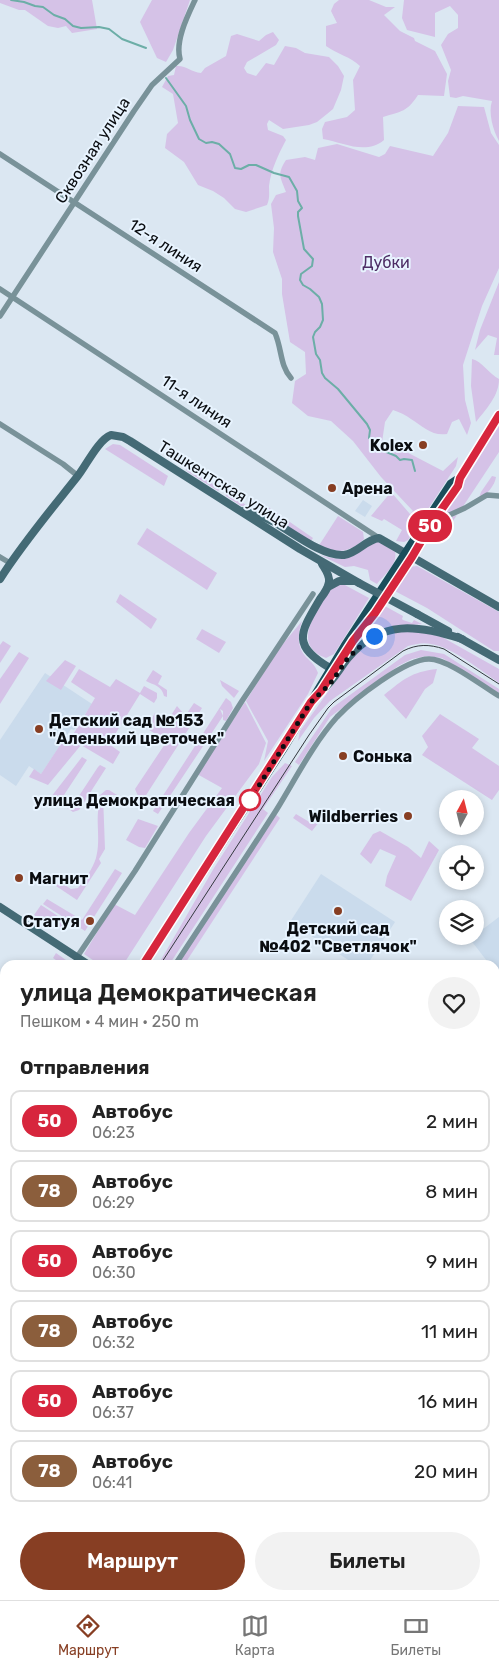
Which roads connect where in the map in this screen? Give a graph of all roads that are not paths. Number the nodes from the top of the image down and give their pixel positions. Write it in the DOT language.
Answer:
graph roads {
  1 [pos="195,0"];
  2 [pos="0,154"];
  3 [pos="74,202"];
  4 [pos="0,289"];
  5 [pos="12,296"];
  6 [pos="0,316"];
  7 [pos="292,378"];
  8 [pos="499,415"];
  9 [pos="0,424"];
  10 [pos="78,476"];
  11 [pos="460,478"];
  12 [pos="499,496"];
  13 [pos="237,509"];
  14 [pos="432,523"];
  15 [pos="379,538"];
  16 [pos="408,555"];
  17 [pos="0,557"];
  18 [pos="320,562"];
  19 [pos="10,563"];
  20 [pos="0,579"];
  21 [pos="358,582"];
  22 [pos="328,588"];
  23 [pos="313,594"];
  24 [pos="499,607"];
  25 [pos="462,639"];
  26 [pos="497,657"];
  27 [pos="330,668"];
  28 [pos="321,691"];
  29 [pos="499,696"];
  30 [pos="311,702"];
  31 [pos="0,907"];
  32 [pos="77,958"];
  33 [pos="80,960"];
  34 [pos="146,960"];
  35 [pos="178,960"];
  1 -- 3 [label="street, Сквозная улица"];
  2 -- 3 [label="street, 12-я линия"];
  3 -- 5 [label="street, Сквозная улица"];
  3 -- 7 [label="street, 12-я линия"];
  4 -- 5 [label="street, 11-я линия"];
  5 -- 6 [label="street, Сквозная улица"];
  5 -- 15 [label="street, 11-я линия"];
  8 -- 11 [label="main road"];
  9 -- 10 [label="street"];
  10 -- 13 [label="main road, Ташкентская улица"];
  10 -- 19 [label="main road"];
  11 -- 14 [label="main road"];
  11 -- 16 [label="main road"];
  12 -- 14 [label="street"];
  13 -- 15 [label="main road"];
  13 -- 18 [label="main road, Ташкентская улица"];
  14 -- 16 [label="main road"];
  15 -- 16 [label="main road"];
  16 -- 24 [label="main road"];
  16 -- 27 [label="main road"];
  16 -- 28 [label="main road"];
  17 -- 19 [label="street"];
  18 -- 21 [label="main road, Ташкентская улица"];
  18 -- 22 [label="main road"];
  19 -- 20 [label="main road"];
  21 -- 22 [label="main road"];
  21 -- 25 [label="main road, Ташкентская улица, bridge"];
  22 -- 27 [label="main road"];
  23 -- 32 [label="street"];
  25 -- 26 [label="main road"];
  25 -- 28 [label="main road"];
  27 -- 30 [label="main road"];
  28 -- 30 [label="main road"];
  29 -- 35 [label="street"];
  30 -- 34 [label="main road"];
  31 -- 32 [label="main road"];
  32 -- 33 [label="main road"];
}
